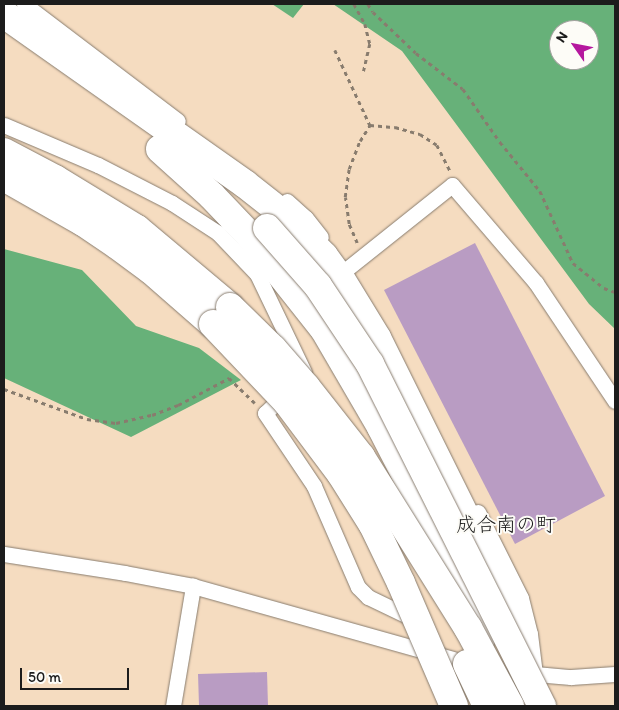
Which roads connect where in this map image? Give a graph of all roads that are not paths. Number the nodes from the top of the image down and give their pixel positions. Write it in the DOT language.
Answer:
graph roads {
  1 [pos="24,4"];
  2 [pos="4,14"];
  3 [pos="4,37"];
  4 [pos="4,124"];
  5 [pos="166,141"];
  6 [pos="4,152"];
  7 [pos="4,177"];
  8 [pos="348,268"];
  9 [pos="222,316"];
  10 [pos="615,401"];
  11 [pos="408,533"];
  12 [pos="4,554"];
  13 [pos="401,583"];
  14 [pos="193,586"];
  15 [pos="438,655"];
  16 [pos="453,659"];
  17 [pos="615,674"];
  18 [pos="173,706"];
  19 [pos="443,706"];
  20 [pos="454,706"];
  21 [pos="487,706"];
  22 [pos="498,706"];
  23 [pos="510,706"];
  24 [pos="526,706"];
  25 [pos="542,706"];
  1 -- 8 [label="street"];
  2 -- 5 [label="highway"];
  3 -- 5 [label="highway"];
  4 -- 15 [label="street"];
  5 -- 22 [label="highway"];
  5 -- 24 [label="highway"];
  5 -- 25 [label="highway, bridge"];
  6 -- 9 [label="highway"];
  7 -- 9 [label="highway"];
  8 -- 10 [label="street"];
  8 -- 17 [label="street"];
  9 -- 11 [label="highway, bridge"];
  9 -- 13 [label="highway, bridge"];
  11 -- 21 [label="highway, bridge"];
  11 -- 23 [label="highway, bridge"];
  12 -- 14 [label="street"];
  13 -- 19 [label="highway, bridge"];
  13 -- 20 [label="highway, bridge"];
  14 -- 15 [label="street"];
  14 -- 18 [label="street"];
  15 -- 16 [label="street"];
}
